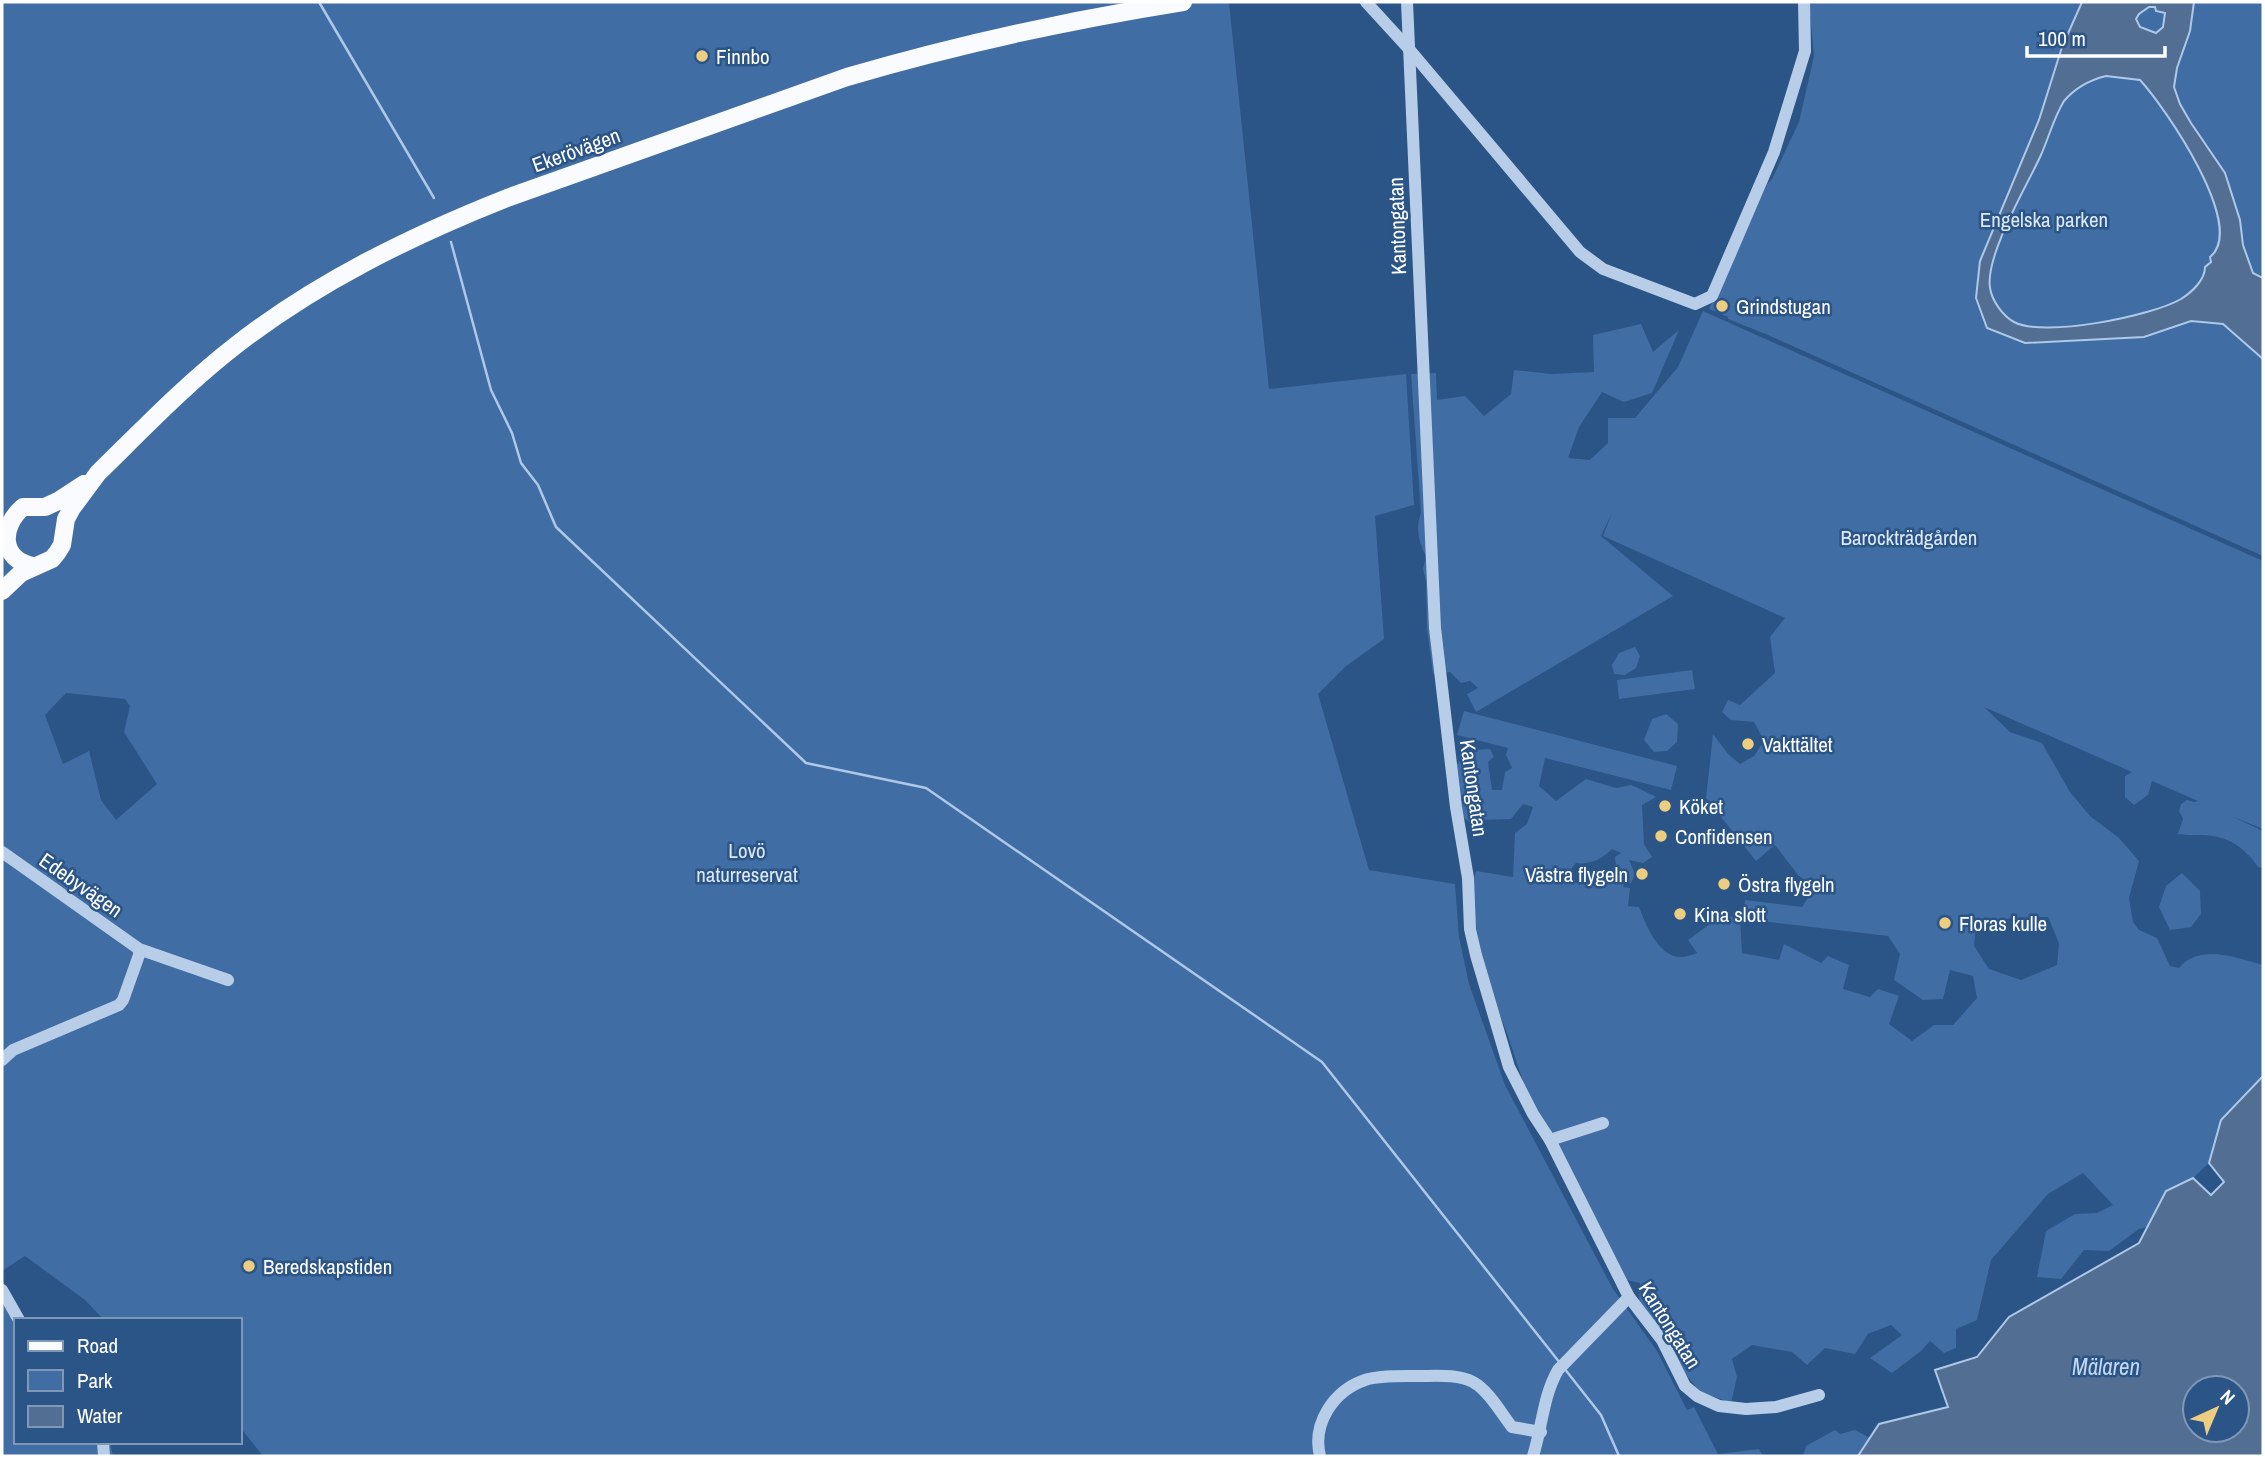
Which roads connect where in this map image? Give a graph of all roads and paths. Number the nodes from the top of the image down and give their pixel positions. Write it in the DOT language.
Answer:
graph roads {
  1 [pos="1163,2"];
  2 [pos="1183,2"];
  3 [pos="1366,2"];
  4 [pos="1407,2"];
  5 [pos="1804,2"];
  6 [pos="1139,9"];
  7 [pos="1409,49"];
  8 [pos="98,473"];
  9 [pos="45,507"];
  10 [pos="63,531"];
  11 [pos="6,547"];
  12 [pos="33,566"];
  13 [pos="2,589"];
  14 [pos="2,852"];
  15 [pos="139,949"];
  16 [pos="228,980"];
  17 [pos="2,1060"];
  18 [pos="1603,1123"];
  19 [pos="1549,1140"];
  20 [pos="2,1290"];
  21 [pos="1629,1297"];
  22 [pos="18,1318"];
  23 [pos="1819,1395"];
  24 [pos="1541,1433"];
  25 [pos="1320,1456"];
  26 [pos="1533,1456"];
  1 -- 6 [label="main road, Ekerövägen"];
  2 -- 6 [label="main road, Ekerövägen"];
  3 -- 7 [label="street"];
  4 -- 7 [label="street, Kantongatan"];
  5 -- 7 [label="street"];
  6 -- 8 [label="main road, Ekerövägen"];
  7 -- 19 [label="street, Kantongatan"];
  8 -- 9 [label="main road"];
  8 -- 10 [label="main road"];
  9 -- 10 [label="main road"];
  9 -- 11 [label="main road"];
  10 -- 12 [label="main road"];
  11 -- 12 [label="main road"];
  11 -- 13 [label="main road"];
  12 -- 13 [label="main road"];
  14 -- 15 [label="street, Edebyvägen"];
  15 -- 16 [label="street, Edebyvägen"];
  15 -- 17 [label="street"];
  18 -- 19 [label="street"];
  19 -- 21 [label="street, Kantongatan"];
  20 -- 22 [label="street"];
  21 -- 23 [label="street, Kantongatan"];
  21 -- 24 [label="street"];
  24 -- 25 [label="street"];
  24 -- 26 [label="street"];
}
